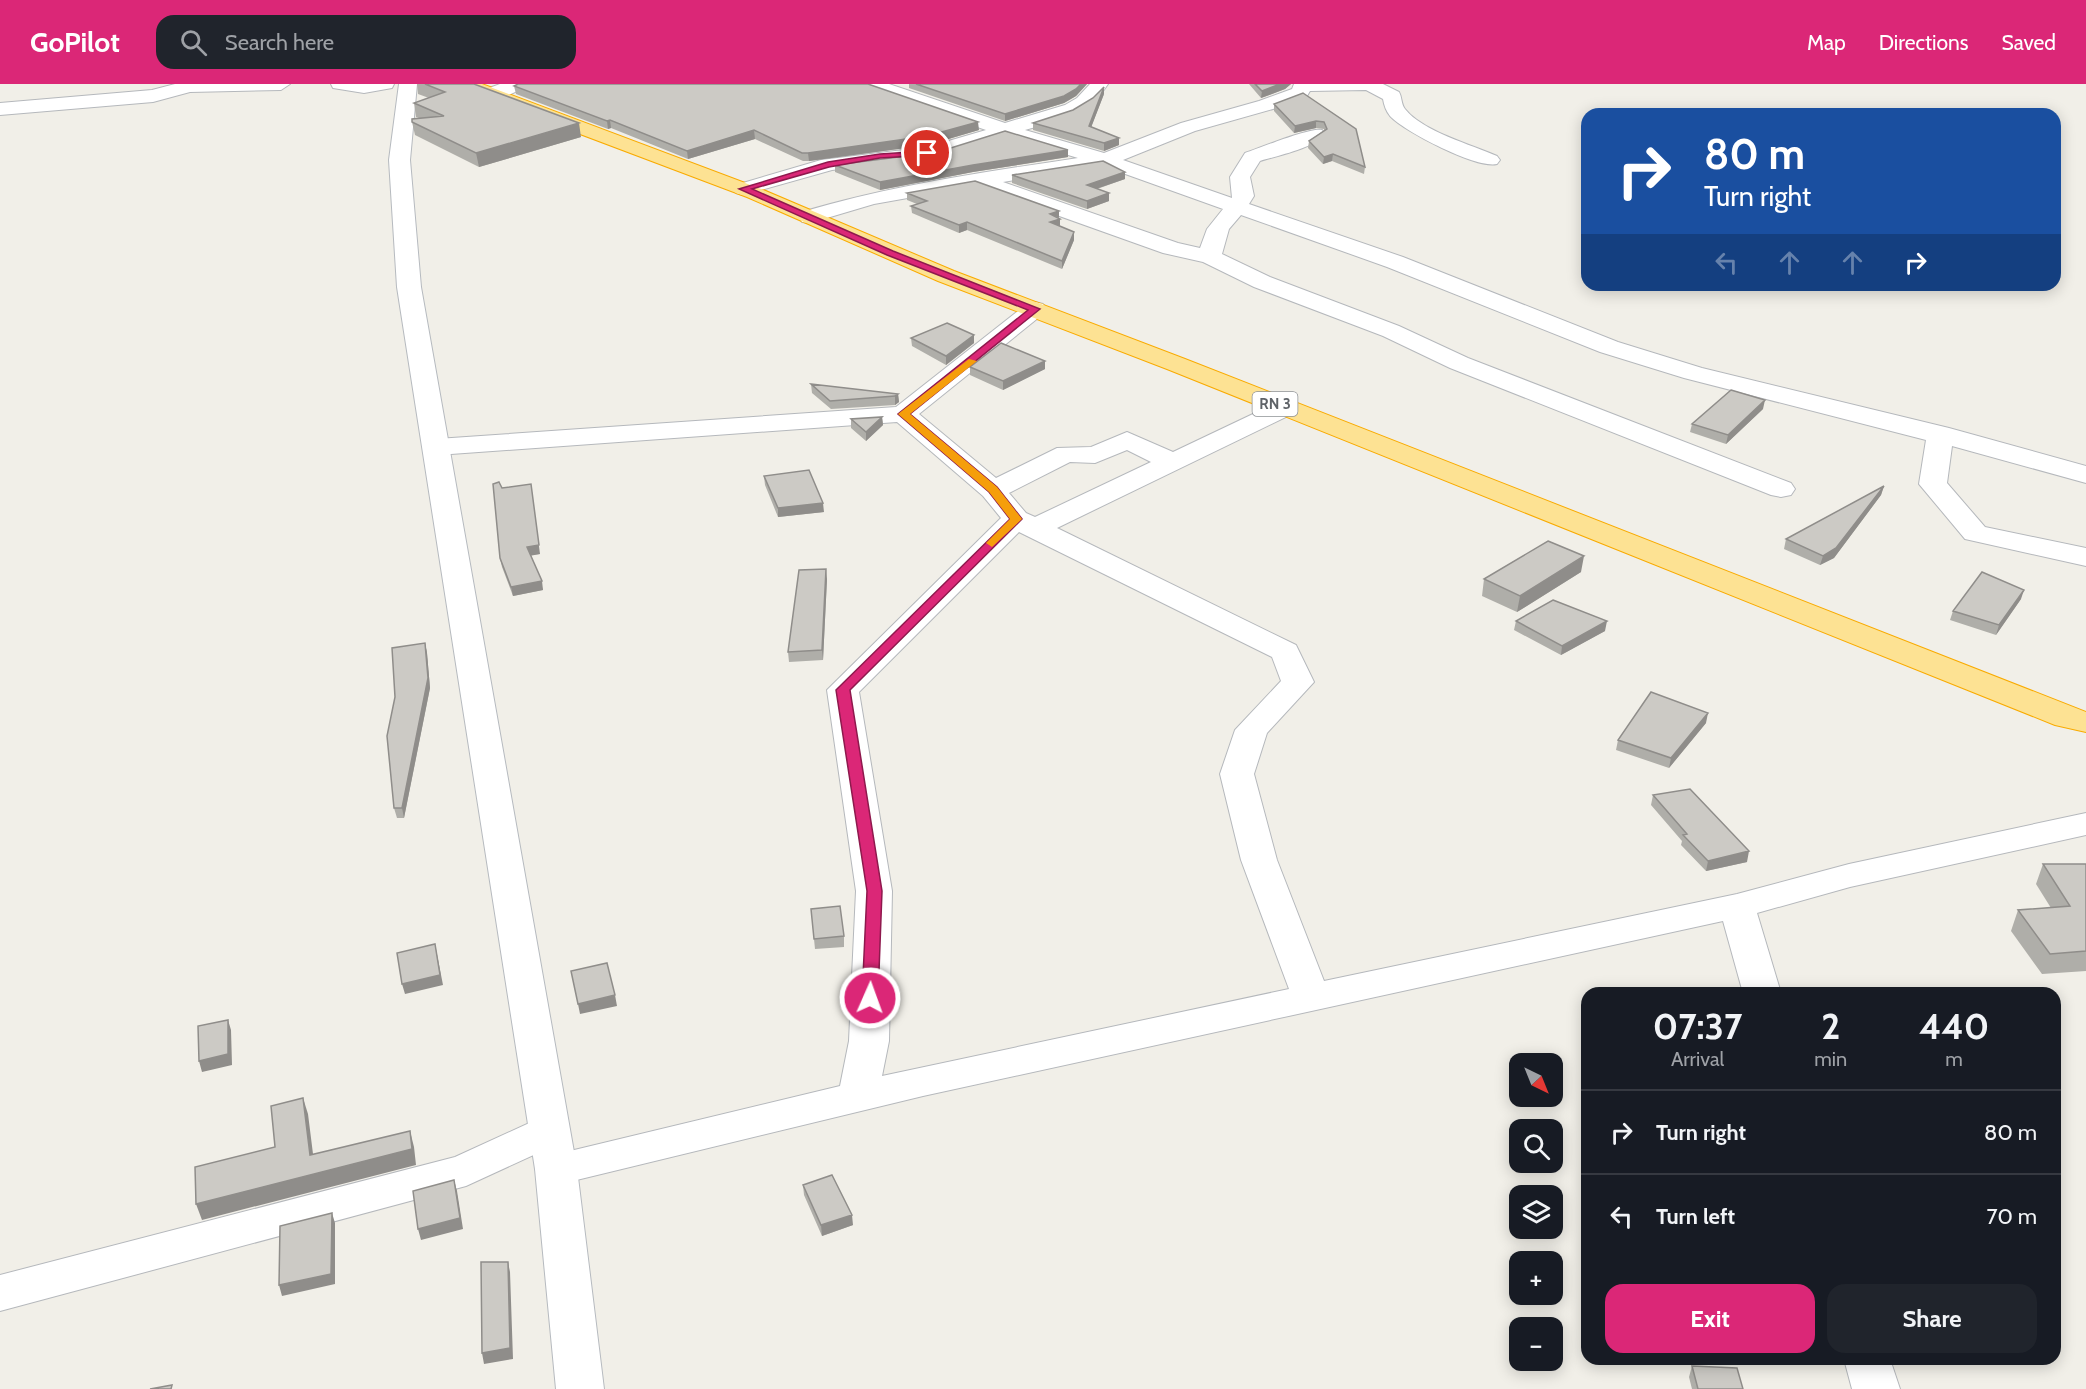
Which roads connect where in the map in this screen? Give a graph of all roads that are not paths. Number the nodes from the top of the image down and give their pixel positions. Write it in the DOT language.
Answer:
graph roads {
  1 [pos="281,84"];
  2 [pos="340,84"];
  3 [pos="385,84"];
  4 [pos="408,84"];
  5 [pos="465,84"];
  6 [pos="517,84"];
  7 [pos="871,84"];
  8 [pos="1099,84"];
  9 [pos="1369,84"];
  10 [pos="491,94"];
  11 [pos="0,109"];
  12 [pos="1006,129"];
  13 [pos="1315,134"];
  14 [pos="1104,160"];
  15 [pos="1490,160"];
  16 [pos="974,179"];
  17 [pos="743,189"];
  18 [pos="1236,208"];
  19 [pos="810,217"];
  20 [pos="1210,257"];
  21 [pos="1035,309"];
  22 [pos="1285,408"];
  23 [pos="903,414"];
  24 [pos="1940,434"];
  25 [pos="436,447"];
  26 [pos="1175,462"];
  27 [pos="2086,475"];
  28 [pos="1781,489"];
  29 [pos="993,490"];
  30 [pos="1025,524"];
  31 [pos="2086,557"];
  32 [pos="2086,722"];
  33 [pos="2086,824"];
  34 [pos="1737,906"];
  35 [pos="1760,987"];
  36 [pos="1311,997"];
  37 [pos="858,1096"];
  38 [pos="553,1149"];
  39 [pos="0,1293"];
  40 [pos="1870,1365"];
  41 [pos="580,1389"];
  42 [pos="1876,1389"];
  1 -- 11 [label="street"];
  2 -- 3 [label="street"];
  4 -- 25 [label="street"];
  5 -- 10 [label="highway, RN 3"];
  6 -- 10 [label="street"];
  7 -- 12 [label="street"];
  8 -- 12 [label="street"];
  9 -- 14 [label="street"];
  9 -- 15 [label="street"];
  10 -- 17 [label="highway, RN 3"];
  12 -- 14 [label="street"];
  12 -- 17 [label="street"];
  13 -- 18 [label="street"];
  14 -- 16 [label="street"];
  14 -- 18 [label="street"];
  16 -- 19 [label="street"];
  16 -- 20 [label="street"];
  17 -- 19 [label="highway, RN 3"];
  18 -- 20 [label="street"];
  18 -- 24 [label="street"];
  19 -- 21 [label="highway, RN 3"];
  20 -- 28 [label="street"];
  21 -- 22 [label="highway, RN 3"];
  21 -- 23 [label="street"];
  22 -- 26 [label="street"];
  22 -- 32 [label="highway, RN 3"];
  23 -- 25 [label="street"];
  23 -- 29 [label="street"];
  24 -- 27 [label="street"];
  24 -- 31 [label="street"];
  25 -- 38 [label="street"];
  26 -- 29 [label="street"];
  26 -- 30 [label="street"];
  29 -- 30 [label="street"];
  30 -- 36 [label="street"];
  30 -- 37 [label="street"];
  33 -- 34 [label="street"];
  34 -- 35 [label="street"];
  34 -- 36 [label="street"];
  36 -- 37 [label="street"];
  37 -- 38 [label="street"];
  38 -- 39 [label="street"];
  38 -- 41 [label="street"];
  40 -- 42 [label="street"];
}
